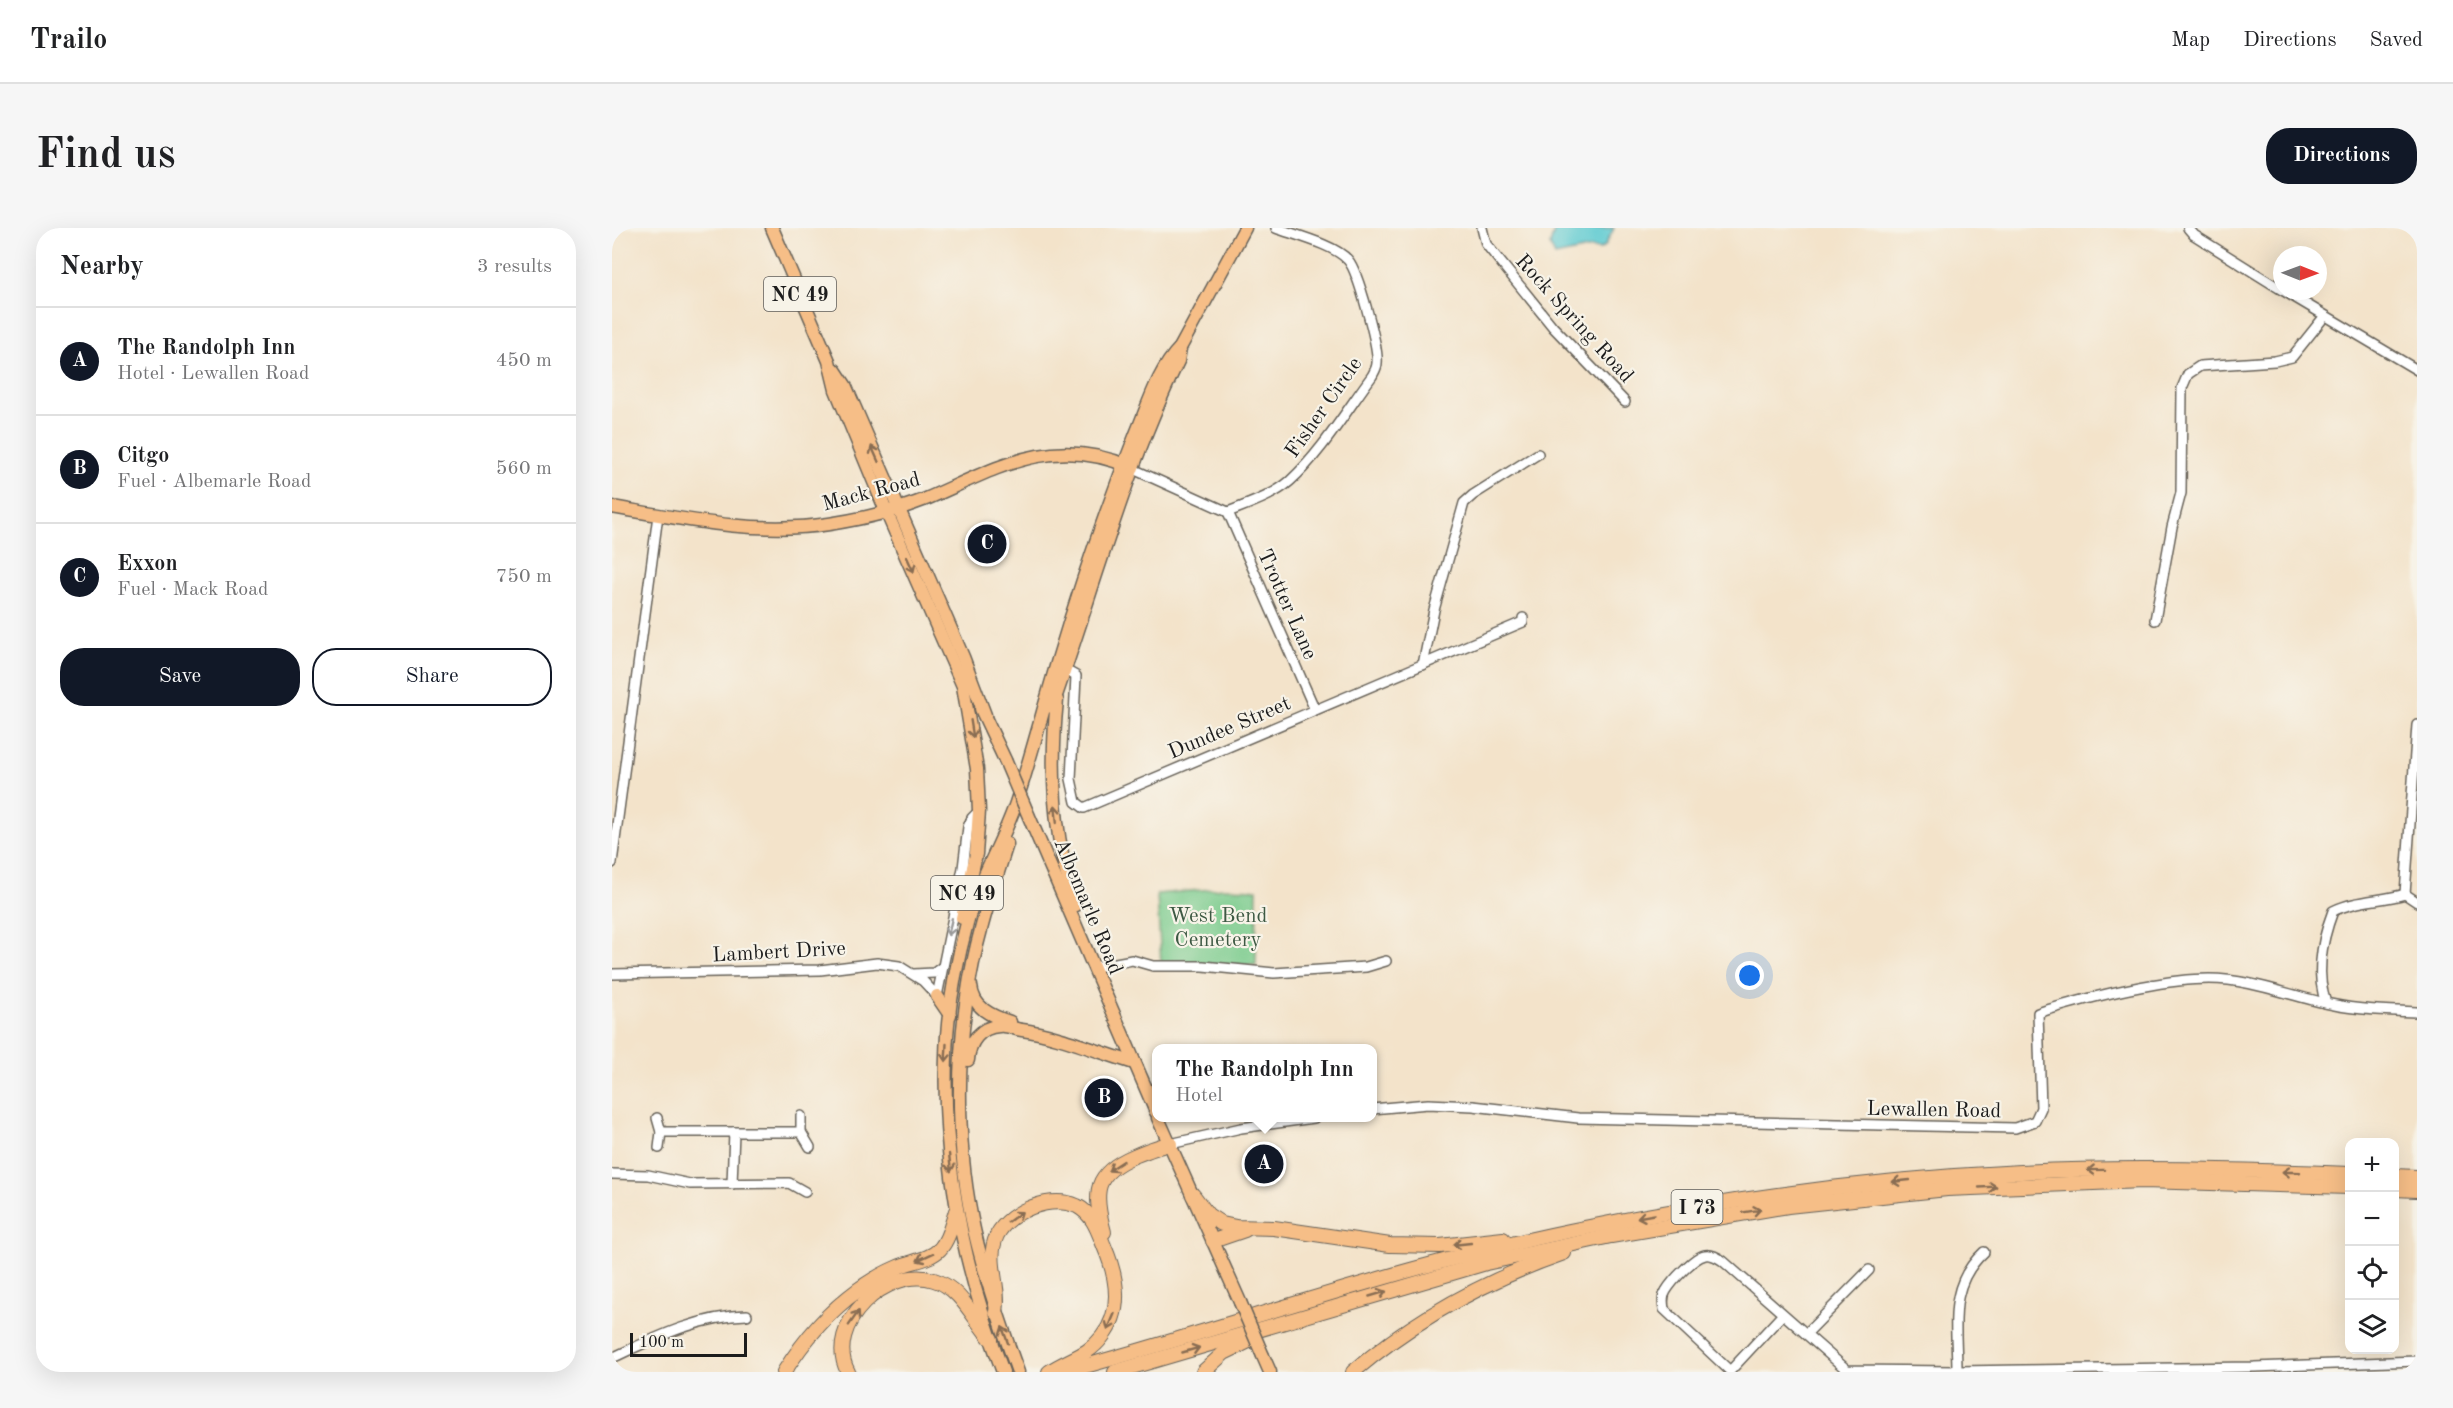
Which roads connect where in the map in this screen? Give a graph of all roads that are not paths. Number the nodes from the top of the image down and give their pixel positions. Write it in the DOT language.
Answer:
graph roads {
  1 [pos="772,228"];
  2 [pos="1245,228"];
  3 [pos="1276,228"];
  4 [pos="1482,228"];
  5 [pos="2188,228"];
  6 [pos="2273,285"];
  7 [pos="2298,300"];
  8 [pos="2325,317"];
  9 [pos="2417,370"];
  10 [pos="1625,402"];
  11 [pos="1538,454"];
  12 [pos="1128,467"];
  13 [pos="612,507"];
  14 [pos="892,509"];
  15 [pos="1228,512"];
  16 [pos="657,515"];
  17 [pos="1523,618"];
  18 [pos="2155,620"];
  19 [pos="1422,665"];
  20 [pos="1065,670"];
  21 [pos="959,672"];
  22 [pos="1059,689"];
  23 [pos="1315,711"];
  24 [pos="985,715"];
  25 [pos="2417,725"];
  26 [pos="2416,744"];
  27 [pos="979,811"];
  28 [pos="615,816"];
  29 [pos="997,862"];
  30 [pos="612,863"];
  31 [pos="2405,894"];
  32 [pos="2417,902"];
  33 [pos="1080,933"];
  34 [pos="1386,961"];
  35 [pos="942,967"];
  36 [pos="1094,967"];
  37 [pos="612,974"];
  38 [pos="913,974"];
  39 [pos="956,975"];
  40 [pos="969,980"];
  41 [pos="937,996"];
  42 [pos="2326,1003"];
  43 [pos="2417,1012"];
  44 [pos="950,1015"];
  45 [pos="1027,1030"];
  46 [pos="1134,1063"];
  47 [pos="961,1090"];
  48 [pos="1152,1103"];
  49 [pos="1377,1109"];
  50 [pos="801,1116"];
  51 [pos="657,1118"];
  52 [pos="1160,1122"];
  53 [pos="1284,1122"];
  54 [pos="661,1132"];
  55 [pos="734,1132"];
  56 [pos="801,1132"];
  57 [pos="1170,1144"];
  58 [pos="810,1147"];
  59 [pos="659,1148"];
  60 [pos="612,1174"];
  61 [pos="2345,1174"];
  62 [pos="2399,1176"];
  63 [pos="2417,1177"];
  64 [pos="732,1184"];
  65 [pos="2345,1187"];
  66 [pos="2399,1189"];
  67 [pos="2417,1190"];
  68 [pos="804,1192"];
  69 [pos="1193,1195"];
  70 [pos="956,1211"];
  71 [pos="1253,1227"];
  72 [pos="1582,1228"];
  73 [pos="1611,1236"];
  74 [pos="1213,1241"];
  75 [pos="1984,1252"];
  76 [pos="1109,1255"];
  77 [pos="1869,1270"];
  78 [pos="996,1312"];
  79 [pos="1783,1314"];
  80 [pos="747,1315"];
  81 [pos="1297,1318"];
  82 [pos="1806,1334"];
  83 [pos="991,1339"];
  84 [pos="612,1358"];
  85 [pos="2417,1360"];
  86 [pos="1001,1368"];
  87 [pos="1847,1371"];
  88 [pos="1957,1371"];
  89 [pos="1999,1371"];
  90 [pos="2156,1371"];
  91 [pos="784,1372"];
  92 [pos="848,1372"];
  93 [pos="1018,1372"];
  94 [pos="1050,1372"];
  95 [pos="1064,1372"];
  96 [pos="1115,1372"];
  97 [pos="1203,1372"];
  98 [pos="1270,1372"];
  99 [pos="1353,1372"];
  1 -- 14 [label="main road, NC 49"];
  2 -- 12 [label="main road"];
  3 -- 15 [label="street, Fisher Circle"];
  4 -- 10 [label="street, Rock Spring Road"];
  5 -- 6 [label="street"];
  7 -- 8 [label="street"];
  8 -- 9 [label="street"];
  8 -- 18 [label="street"];
  11 -- 19 [label="street"];
  12 -- 14 [label="main road, Mack Road"];
  12 -- 15 [label="street"];
  12 -- 20 [label="main road"];
  12 -- 29 [label="main road"];
  13 -- 16 [label="main road, Mack Road"];
  14 -- 16 [label="main road, Mack Road"];
  14 -- 21 [label="main road, NC 49, one-way"];
  14 -- 24 [label="main road, Albemarle Road / NC 49"];
  15 -- 23 [label="street, Trotter Lane"];
  16 -- 28 [label="street"];
  17 -- 19 [label="street, Dundee Street"];
  19 -- 23 [label="street, Dundee Street"];
  20 -- 22 [label="main road"];
  20 -- 23 [label="street, Dundee Street"];
  21 -- 24 [label="main road, Albemarle Road"];
  21 -- 27 [label="main road, NC 49, one-way"];
  22 -- 29 [label="main road"];
  33 -- 22 [label="main road, one-way"];
  24 -- 33 [label="main road, Albemarle Road, bridge"];
  25 -- 26 [label="street"];
  26 -- 31 [label="street"];
  27 -- 35 [label="street, one-way"];
  27 -- 39 [label="main road, NC 49"];
  28 -- 30 [label="street"];
  29 -- 39 [label="main road"];
  29 -- 40 [label="main road"];
  31 -- 32 [label="street"];
  31 -- 42 [label="street"];
  33 -- 36 [label="main road, Albemarle Road"];
  34 -- 36 [label="street"];
  35 -- 38 [label="street"];
  35 -- 41 [label="street"];
  36 -- 46 [label="main road, Albemarle Road"];
  37 -- 38 [label="street, Lambert Drive"];
  38 -- 41 [label="street, Lambert Drive"];
  39 -- 44 [label="main road"];
  40 -- 45 [label="main road"];
  40 -- 47 [label="main road"];
  41 -- 44 [label="main road"];
  42 -- 43 [label="street, Lewallen Road"];
  42 -- 49 [label="street, Lewallen Road"];
  44 -- 70 [label="main road, one-way"];
  45 -- 46 [label="main road"];
  45 -- 47 [label="main road"];
  46 -- 48 [label="main road, Albemarle Road"];
  47 -- 78 [label="main road"];
  50 -- 56 [label="street"];
  51 -- 54 [label="street"];
  52 -- 57 [label="main road"];
  53 -- 57 [label="street"];
  54 -- 55 [label="street"];
  54 -- 59 [label="street"];
  55 -- 56 [label="street"];
  55 -- 64 [label="street"];
  56 -- 58 [label="street"];
  57 -- 69 [label="main road"];
  57 -- 76 [label="highway, one-way"];
  60 -- 64 [label="street"];
  61 -- 72 [label="highway, I 73, one-way"];
  62 -- 63 [label="highway"];
  64 -- 68 [label="street"];
  73 -- 65 [label="highway, I 73, one-way"];
  66 -- 67 [label="highway"];
  69 -- 71 [label="highway"];
  69 -- 74 [label="main road"];
  70 -- 83 [label="main road"];
  70 -- 91 [label="highway, one-way"];
  72 -- 71 [label="highway, one-way"];
  71 -- 74 [label="highway"];
  72 -- 95 [label="highway, I 73"];
  81 -- 73 [label="highway, I 73, one-way"];
  73 -- 99 [label="highway"];
  74 -- 98 [label="main road, bridge"];
  75 -- 88 [label="street"];
  78 -- 76 [label="highway, one-way"];
  76 -- 94 [label="highway, one-way"];
  77 -- 82 [label="street"];
  93 -- 78 [label="main road, one-way"];
  79 -- 79 [label="street"];
  79 -- 82 [label="street"];
  80 -- 84 [label="street"];
  96 -- 81 [label="highway, I 73, one-way"];
  81 -- 97 [label="highway"];
  82 -- 87 [label="street"];
  83 -- 86 [label="main road"];
  92 -- 83 [label="highway, one-way"];
  85 -- 90 [label="street"];
  87 -- 88 [label="street"];
  88 -- 89 [label="street"];
  89 -- 90 [label="street"];
}
